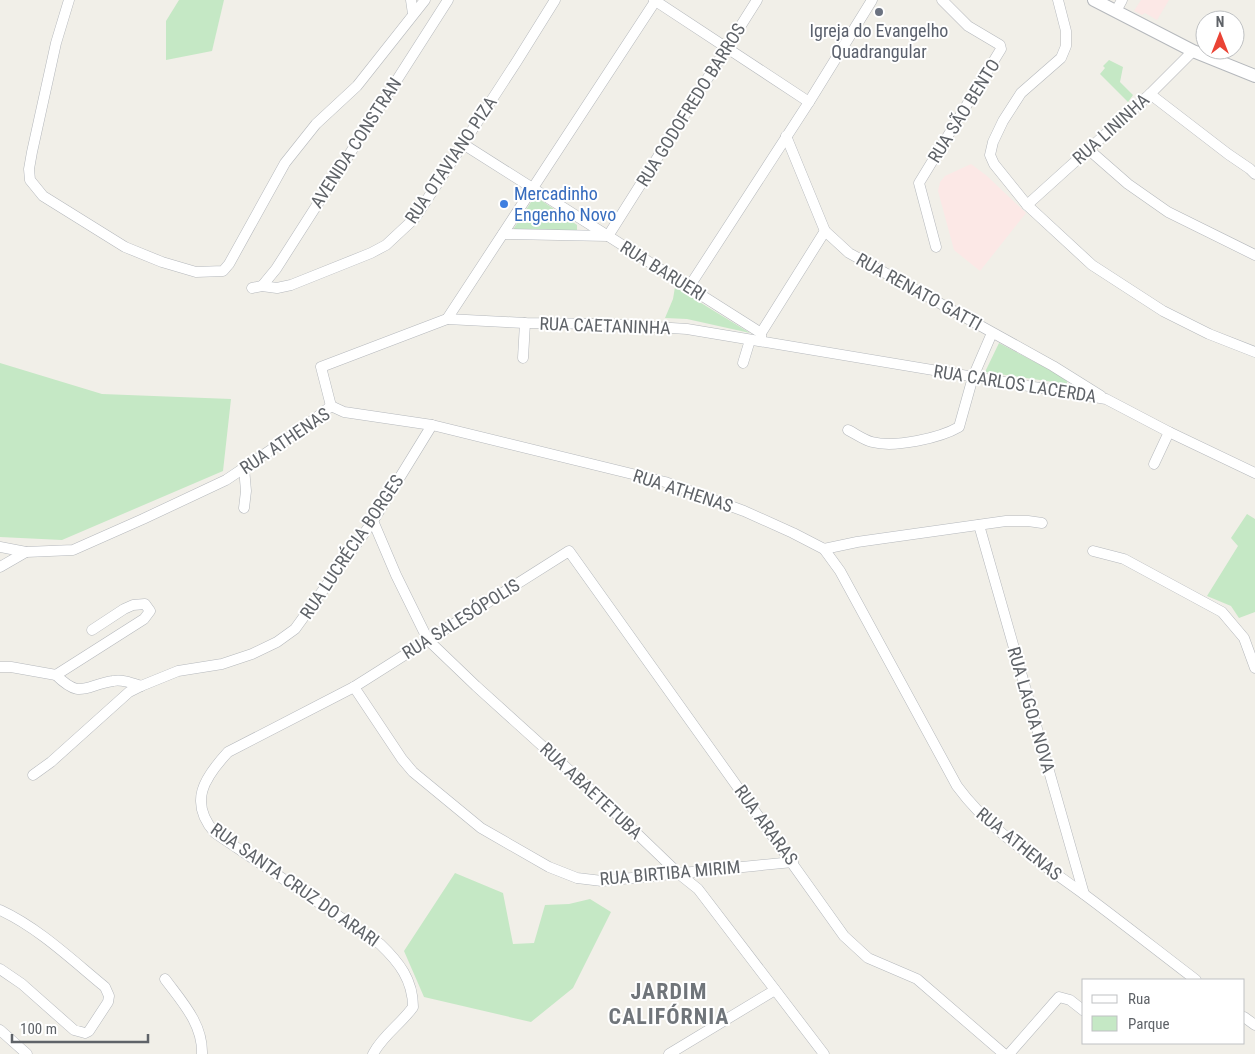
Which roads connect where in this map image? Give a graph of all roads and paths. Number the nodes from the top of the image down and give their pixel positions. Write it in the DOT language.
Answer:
graph roads {
  1 [pos="69,0"];
  2 [pos="411,0"];
  3 [pos="425,0"];
  4 [pos="448,0"];
  5 [pos="554,0"];
  6 [pos="655,0"];
  7 [pos="757,0"];
  8 [pos="872,0"];
  9 [pos="942,0"];
  10 [pos="1058,0"];
  11 [pos="1094,0"];
  12 [pos="1119,6"];
  13 [pos="413,14"];
  14 [pos="727,48"];
  15 [pos="1193,51"];
  16 [pos="1255,76"];
  17 [pos="1150,94"];
  18 [pos="809,102"];
  19 [pos="786,136"];
  20 [pos="463,144"];
  21 [pos="1088,149"];
  22 [pos="1255,174"];
  23 [pos="532,188"];
  24 [pos="1027,205"];
  25 [pos="825,231"];
  26 [pos="503,234"];
  27 [pos="608,236"];
  28 [pos="936,247"];
  29 [pos="1255,255"];
  30 [pos="257,287"];
  31 [pos="689,287"];
  32 [pos="447,319"];
  33 [pos="525,323"];
  34 [pos="992,333"];
  35 [pos="757,338"];
  36 [pos="1255,352"];
  37 [pos="523,358"];
  38 [pos="742,363"];
  39 [pos="973,377"];
  40 [pos="1106,399"];
  41 [pos="330,406"];
  42 [pos="432,425"];
  43 [pos="848,430"];
  44 [pos="1169,432"];
  45 [pos="1154,464"];
  46 [pos="244,468"];
  47 [pos="1255,473"];
  48 [pos="244,508"];
  49 [pos="373,521"];
  50 [pos="1042,523"];
  51 [pos="979,525"];
  52 [pos="0,546"];
  53 [pos="824,549"];
  54 [pos="569,551"];
  55 [pos="1093,551"];
  56 [pos="26,552"];
  57 [pos="0,567"];
  58 [pos="92,630"];
  59 [pos="428,640"];
  60 [pos="0,667"];
  61 [pos="1255,668"];
  62 [pos="56,675"];
  63 [pos="141,686"];
  64 [pos="354,687"];
  65 [pos="33,775"];
  66 [pos="793,862"];
  67 [pos="678,873"];
  68 [pos="1084,894"];
  69 [pos="0,910"];
  70 [pos="0,969"];
  71 [pos="165,979"];
  72 [pos="1195,979"];
  73 [pos="775,990"];
  74 [pos="1082,1009"];
  75 [pos="0,1030"];
  76 [pos="27,1054"];
  77 [pos="202,1054"];
  78 [pos="373,1054"];
  79 [pos="668,1054"];
  80 [pos="824,1054"];
  81 [pos="1004,1054"];
  82 [pos="1010,1054"];
  1 -- 13 [label="street"];
  2 -- 13 [label="street"];
  3 -- 13 [label="street"];
  4 -- 30 [label="street, AVENIDA CONSTRAN"];
  5 -- 20 [label="street, RUA OTAVIANO PIZA"];
  6 -- 14 [label="street"];
  6 -- 23 [label="street"];
  7 -- 14 [label="street, RUA GODOFREDO BARROS"];
  8 -- 18 [label="street"];
  9 -- 28 [label="street, RUA SÃO BENTO"];
  10 -- 24 [label="street"];
  11 -- 12 [label="street"];
  12 -- 15 [label="street"];
  14 -- 18 [label="street"];
  14 -- 27 [label="street, RUA GODOFREDO BARROS"];
  15 -- 16 [label="street"];
  15 -- 17 [label="street, RUA LININHA"];
  17 -- 21 [label="street, RUA LININHA"];
  17 -- 22 [label="street"];
  18 -- 19 [label="street"];
  19 -- 25 [label="street, RUA RENATO GATTI"];
  19 -- 31 [label="street"];
  20 -- 23 [label="street, RUA BARUERI"];
  20 -- 30 [label="street, RUA OTAVIANO PIZA"];
  21 -- 24 [label="street, RUA LININHA"];
  21 -- 29 [label="street"];
  23 -- 26 [label="street"];
  23 -- 27 [label="street, RUA BARUERI"];
  24 -- 36 [label="street"];
  25 -- 34 [label="street, RUA RENATO GATTI"];
  25 -- 35 [label="street"];
  26 -- 27 [label="street"];
  26 -- 32 [label="street"];
  27 -- 31 [label="street, RUA BARUERI"];
  31 -- 35 [label="street, RUA BARUERI"];
  32 -- 33 [label="street, RUA CAETANINHA"];
  32 -- 41 [label="street"];
  33 -- 35 [label="street, RUA CAETANINHA"];
  33 -- 37 [label="street"];
  34 -- 39 [label="street"];
  34 -- 40 [label="street, RUA RENATO GATTI"];
  35 -- 38 [label="street"];
  35 -- 39 [label="street, RUA CARLOS LACERDA"];
  39 -- 40 [label="street, RUA CARLOS LACERDA"];
  39 -- 43 [label="street"];
  40 -- 44 [label="street, RUA CARLOS LACERDA"];
  41 -- 42 [label="street, RUA ATHENAS"];
  41 -- 46 [label="street, RUA ATHENAS"];
  42 -- 49 [label="street, RUA LUCRÉCIA BORGES"];
  42 -- 53 [label="street, RUA ATHENAS"];
  44 -- 45 [label="street"];
  44 -- 47 [label="street, RUA CARLOS LACERDA"];
  46 -- 48 [label="street"];
  46 -- 56 [label="street, RUA ATHENAS"];
  49 -- 59 [label="street, RUA ABAETETUBA"];
  49 -- 63 [label="street, RUA LUCRÉCIA BORGES"];
  50 -- 51 [label="street"];
  51 -- 53 [label="street"];
  51 -- 68 [label="street, RUA LAGOA NOVA"];
  52 -- 56 [label="street, RUA ATHENAS"];
  53 -- 68 [label="street, RUA ATHENAS"];
  54 -- 59 [label="street, RUA SALESÓPOLIS"];
  54 -- 66 [label="street, RUA ARARAS"];
  55 -- 61 [label="street"];
  56 -- 57 [label="street"];
  58 -- 62 [label="street"];
  59 -- 64 [label="street, RUA SALESÓPOLIS"];
  59 -- 67 [label="street, RUA ABAETETUBA"];
  60 -- 62 [label="street"];
  62 -- 63 [label="street"];
  63 -- 65 [label="street, RUA LUCRÉCIA BORGES"];
  64 -- 67 [label="street, RUA BIRTIBA MIRIM"];
  64 -- 78 [label="street, RUA SANTA CRUZ DO ARARI"];
  66 -- 67 [label="street, RUA BIRTIBA MIRIM"];
  66 -- 81 [label="street, RUA ARARAS"];
  67 -- 73 [label="street, RUA ABAETETUBA"];
  68 -- 72 [label="street, RUA ATHENAS"];
  69 -- 70 [label="street"];
  71 -- 77 [label="street"];
  73 -- 79 [label="street"];
  73 -- 80 [label="street, RUA ABAETETUBA"];
  74 -- 82 [label="street"];
  75 -- 76 [label="street"];
}
